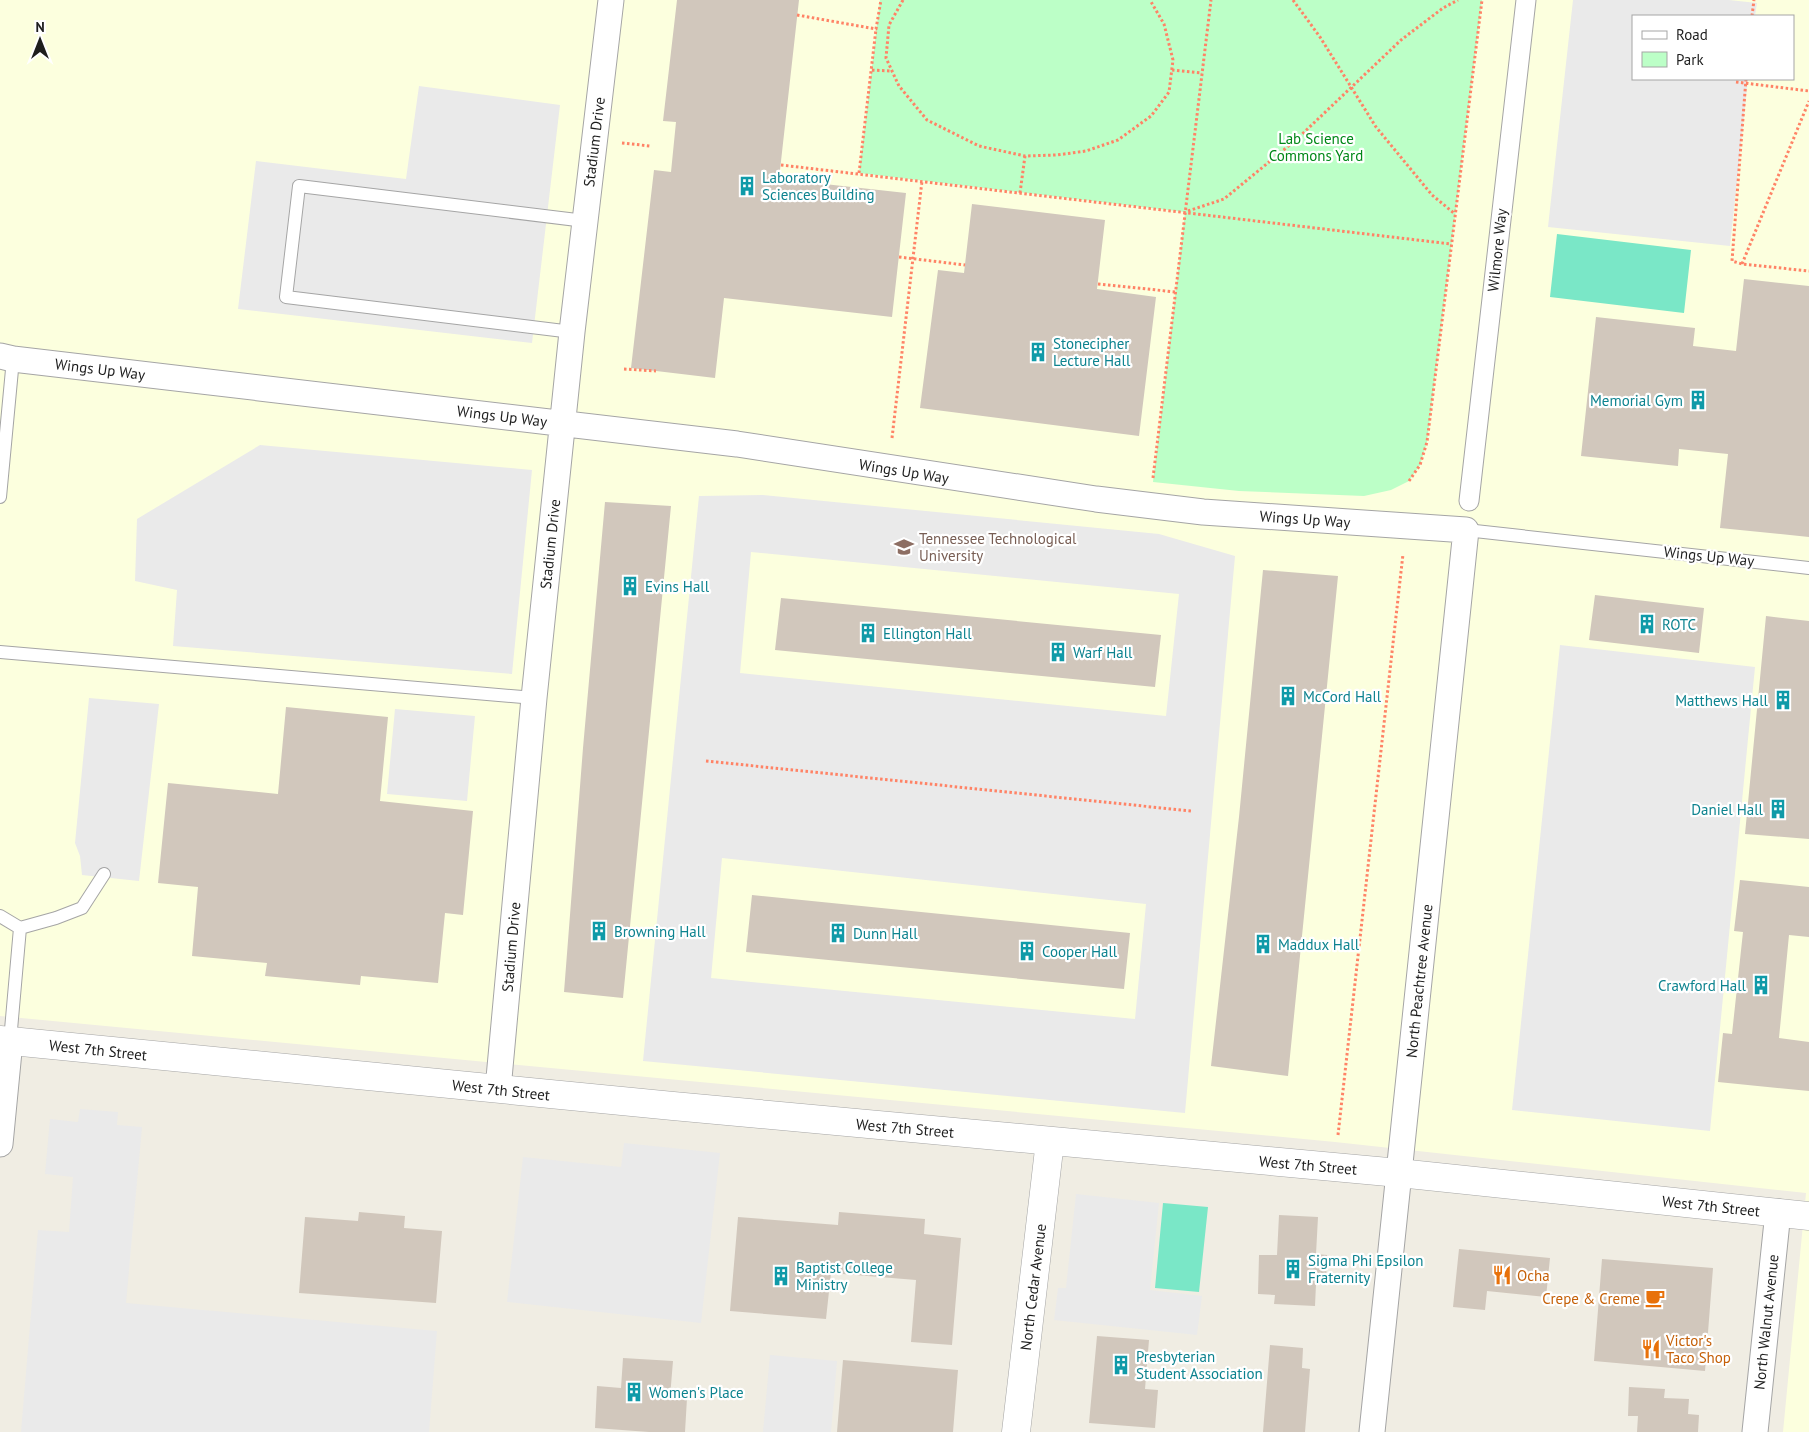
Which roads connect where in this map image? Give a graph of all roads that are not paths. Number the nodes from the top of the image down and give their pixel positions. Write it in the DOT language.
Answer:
graph roads {
  1 [pos="611,0"];
  2 [pos="1526,0"];
  3 [pos="585,221"];
  4 [pos="572,332"];
  5 [pos="7,357"];
  6 [pos="563,422"];
  7 [pos="0,497"];
  8 [pos="1469,501"];
  9 [pos="1466,530"];
  10 [pos="1809,568"];
  11 [pos="0,652"];
  12 [pos="534,698"];
  13 [pos="104,874"];
  14 [pos="0,916"];
  15 [pos="20,928"];
  16 [pos="5,1041"];
  17 [pos="498,1089"];
  18 [pos="1050,1141"];
  19 [pos="0,1144"];
  20 [pos="1399,1173"];
  21 [pos="1778,1212"];
  22 [pos="1809,1216"];
  23 [pos="1016,1432"];
  24 [pos="1372,1432"];
  25 [pos="1754,1432"];
  1 -- 3 [label="street, Stadium Drive"];
  2 -- 8 [label="street, Wilmore Way"];
  3 -- 4 [label="street, Stadium Drive"];
  3 -- 4 [label="lane"];
  4 -- 6 [label="street, Stadium Drive"];
  5 -- 6 [label="street, Wings Up Way"];
  5 -- 7 [label="lane"];
  6 -- 9 [label="street, Wings Up Way"];
  6 -- 12 [label="street, Stadium Drive"];
  9 -- 10 [label="lane, Wings Up Way"];
  9 -- 20 [label="street, North Peachtree Avenue"];
  11 -- 12 [label="lane"];
  12 -- 17 [label="street, Stadium Drive"];
  13 -- 15 [label="lane"];
  14 -- 15 [label="lane"];
  15 -- 16 [label="lane"];
  16 -- 17 [label="street, West 7th Street"];
  16 -- 19 [label="street"];
  17 -- 18 [label="street, West 7th Street"];
  18 -- 20 [label="street, West 7th Street"];
  18 -- 23 [label="street, North Cedar Avenue"];
  20 -- 21 [label="street, West 7th Street"];
  20 -- 24 [label="street, North Peachtree Avenue"];
  21 -- 22 [label="street, West 7th Street"];
  21 -- 25 [label="street, North Walnut Avenue"];
}
